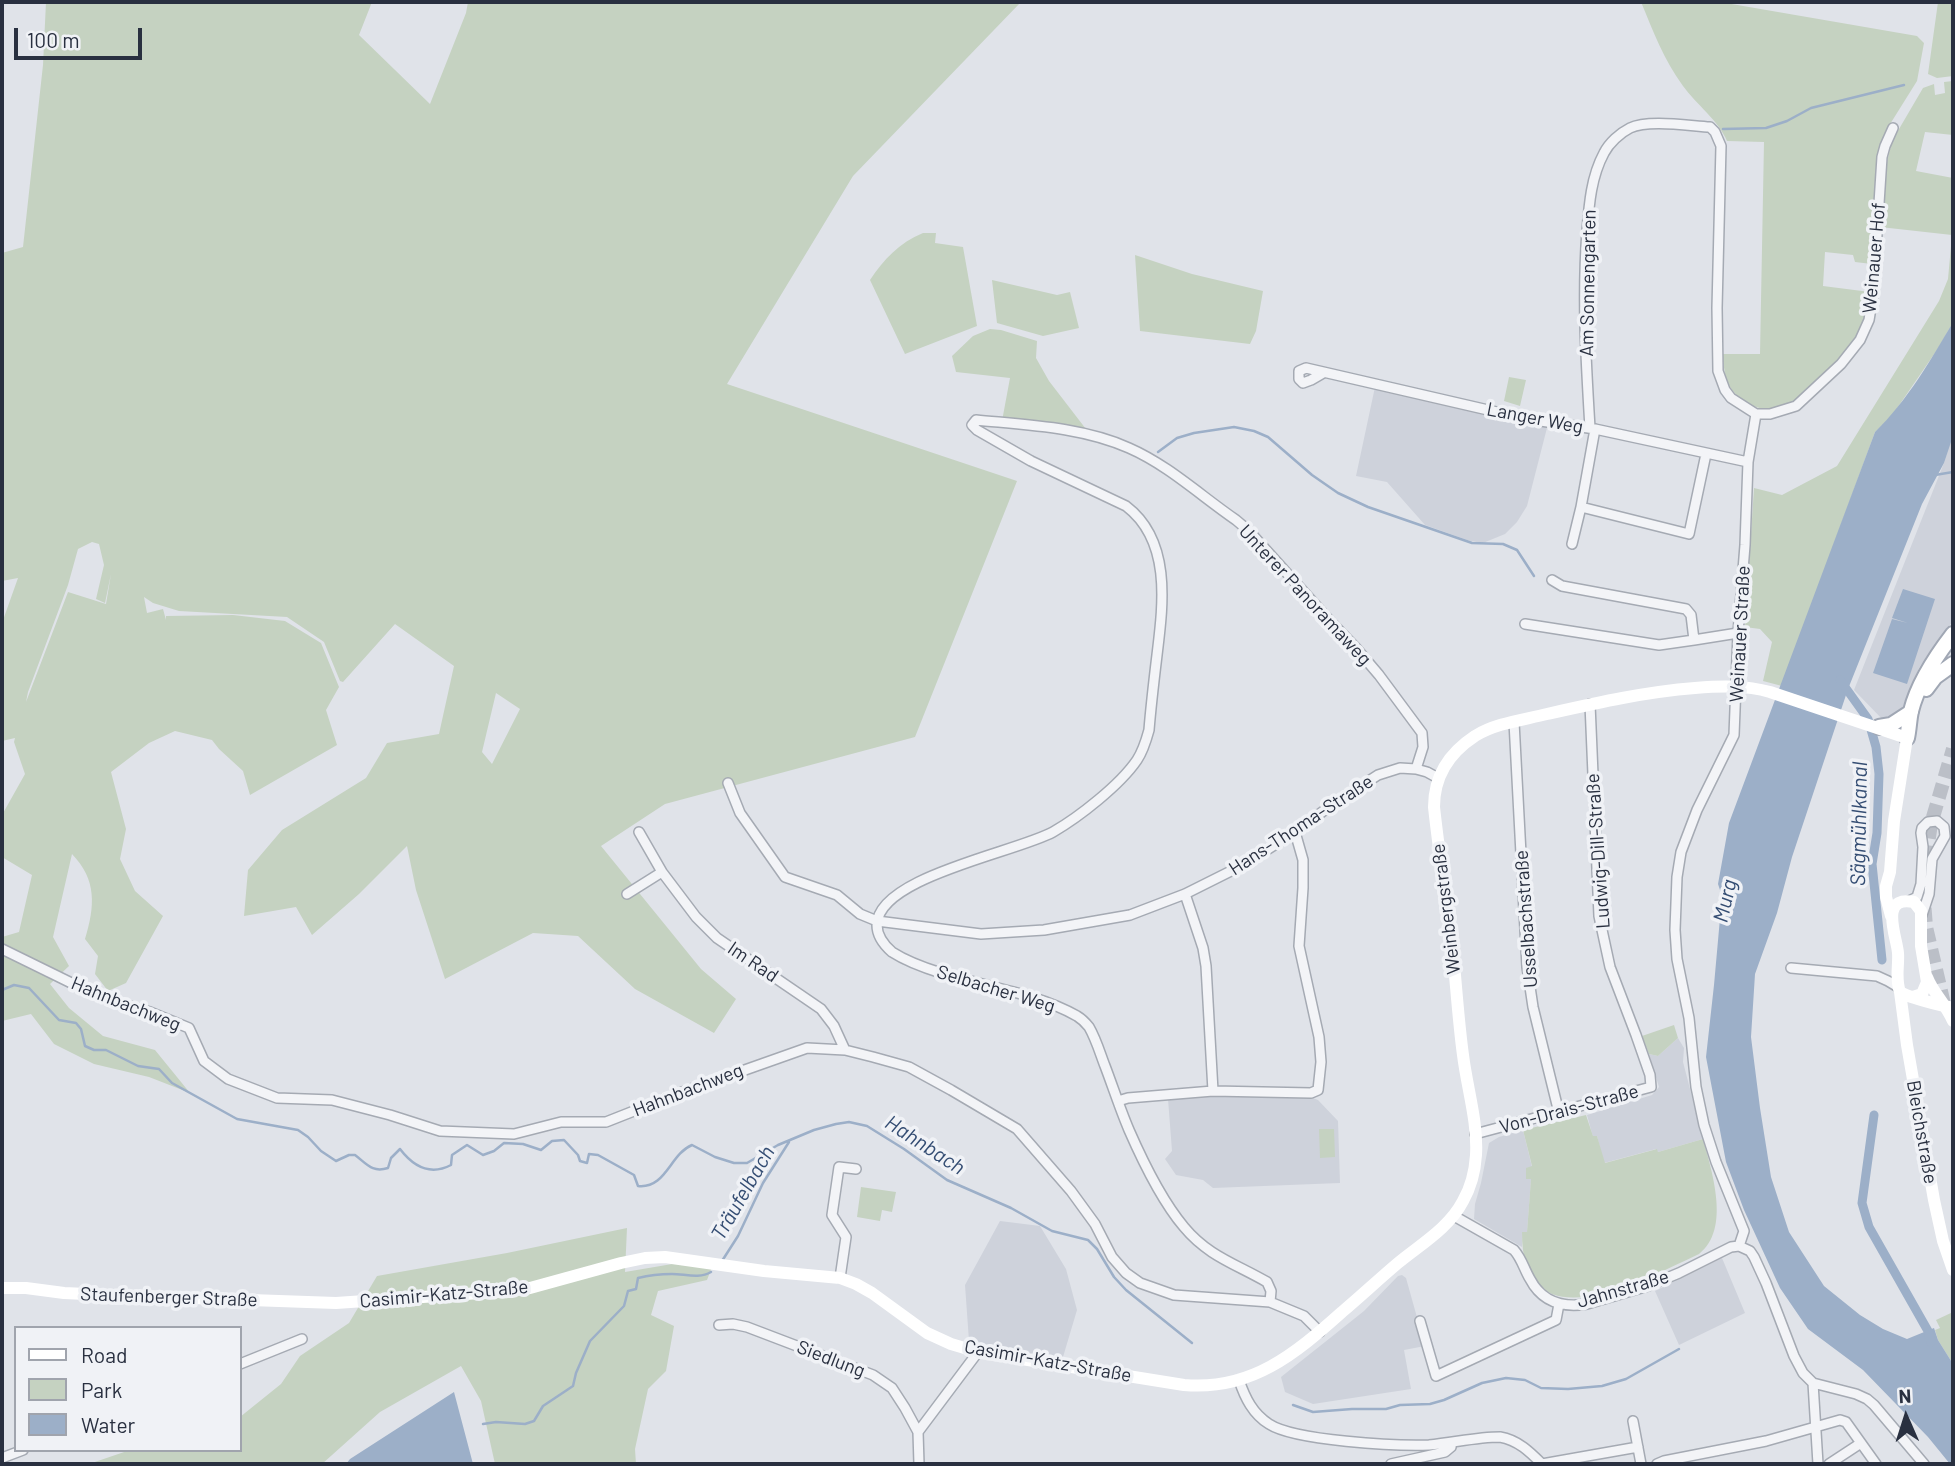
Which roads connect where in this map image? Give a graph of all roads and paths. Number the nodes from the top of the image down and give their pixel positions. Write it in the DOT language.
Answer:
graph roads {
  1 [pos="1893,128"];
  2 [pos="1323,373"];
  3 [pos="1756,414"];
  4 [pos="1592,429"];
  5 [pos="1706,454"];
  6 [pos="1748,462"];
  7 [pos="1581,507"];
  8 [pos="1572,544"];
  9 [pos="1552,580"];
  10 [pos="1525,624"];
  11 [pos="1738,633"];
  12 [pos="1951,638"];
  13 [pos="1693,640"];
  14 [pos="1953,664"];
  15 [pos="1737,687"];
  16 [pos="1590,704"];
  17 [pos="1514,722"];
  18 [pos="1909,725"];
  19 [pos="1879,727"];
  20 [pos="1416,769"];
  21 [pos="1438,778"];
  22 [pos="728,783"];
  23 [pos="639,832"];
  24 [pos="1295,832"];
  25 [pos="662,872"];
  26 [pos="1890,872"];
  27 [pos="627,894"];
  28 [pos="1185,894"];
  29 [pos="1907,901"];
  30 [pos="1922,915"];
  31 [pos="1891,916"];
  32 [pos="877,921"];
  33 [pos="2,949"];
  34 [pos="1898,953"];
  35 [pos="1791,968"];
  36 [pos="1869,975"];
  37 [pos="1927,977"];
  38 [pos="1899,990"];
  39 [pos="1913,997"];
  40 [pos="1948,1004"];
  41 [pos="1953,1021"];
  42 [pos="845,1049"];
  43 [pos="1650,1075"];
  44 [pos="1213,1091"];
  45 [pos="1118,1101"];
  46 [pos="1559,1113"];
  47 [pos="1475,1134"];
  48 [pos="856,1169"];
  49 [pos="1454,1216"];
  50 [pos="1739,1246"];
  51 [pos="1953,1270"];
  52 [pos="840,1278"];
  53 [pos="2,1288"];
  54 [pos="1270,1302"];
  55 [pos="336,1303"];
  56 [pos="1559,1304"];
  57 [pos="1420,1321"];
  58 [pos="719,1325"];
  59 [pos="1320,1332"];
  60 [pos="302,1339"];
  61 [pos="978,1352"];
  62 [pos="242,1363"];
  63 [pos="1239,1380"];
  64 [pos="1813,1383"];
  65 [pos="1191,1385"];
  66 [pos="1633,1422"];
  67 [pos="1815,1428"];
  68 [pos="918,1432"];
  69 [pos="1452,1442"];
  70 [pos="1861,1443"];
  71 [pos="1638,1447"];
  72 [pos="919,1464"];
  73 [pos="1391,1464"];
  74 [pos="1542,1464"];
  75 [pos="1641,1464"];
  76 [pos="1657,1464"];
  77 [pos="1818,1464"];
  78 [pos="1829,1464"];
  79 [pos="1876,1464"];
  80 [pos="1924,1464"];
  1 -- 3 [label="street, Weinauer Hof"];
  2 -- 4 [label="street, Langer Weg"];
  3 -- 4 [label="street, Am Sonnengarten"];
  3 -- 6 [label="street, Weinauer Straße"];
  4 -- 5 [label="street, Langer Weg"];
  4 -- 7 [label="street"];
  5 -- 6 [label="street, Langer Weg"];
  5 -- 7 [label="street"];
  6 -- 11 [label="street, Weinauer Straße"];
  7 -- 8 [label="street"];
  9 -- 13 [label="street"];
  10 -- 13 [label="street"];
  11 -- 13 [label="street"];
  11 -- 15 [label="street, Weinauer Straße"];
  12 -- 18 [label="main road"];
  14 -- 18 [label="main road"];
  15 -- 16 [label="street"];
  15 -- 19 [label="street"];
  15 -- 50 [label="street, Weinauer Straße"];
  16 -- 17 [label="street"];
  16 -- 43 [label="street, Ludwig-Dill-Straße"];
  17 -- 21 [label="street"];
  17 -- 46 [label="street, Usselbachstraße"];
  18 -- 19 [label="street"];
  18 -- 19 [label="main road"];
  18 -- 26 [label="street"];
  20 -- 21 [label="street"];
  20 -- 24 [label="street, Hans-Thoma-Straße"];
  20 -- 32 [label="street, Unterer Panoramaweg"];
  21 -- 47 [label="street, Weinbergstraße"];
  22 -- 32 [label="street"];
  23 -- 25 [label="street, Im Rad"];
  24 -- 28 [label="street, Hans-Thoma-Straße"];
  24 -- 44 [label="street"];
  25 -- 27 [label="street"];
  25 -- 42 [label="street, Im Rad"];
  26 -- 29 [label="street"];
  26 -- 31 [label="street"];
  28 -- 32 [label="street, Hans-Thoma-Straße"];
  28 -- 44 [label="street"];
  29 -- 30 [label="street"];
  29 -- 30 [label="street"];
  29 -- 31 [label="street"];
  30 -- 37 [label="street"];
  31 -- 34 [label="street, Bleichstraße"];
  32 -- 45 [label="street, Selbacher Weg"];
  33 -- 42 [label="street, Hahnbachweg"];
  34 -- 36 [label="street"];
  34 -- 38 [label="street, Bleichstraße"];
  35 -- 36 [label="street"];
  36 -- 38 [label="street"];
  37 -- 39 [label="street"];
  37 -- 40 [label="street"];
  38 -- 39 [label="street"];
  38 -- 51 [label="street, Bleichstraße"];
  39 -- 40 [label="street"];
  40 -- 41 [label="street"];
  42 -- 54 [label="street, Hahnbachweg"];
  43 -- 46 [label="street, Von-Drais-Straße"];
  44 -- 45 [label="street"];
  45 -- 54 [label="street, Selbacher Weg"];
  46 -- 47 [label="street, Von-Drais-Straße"];
  47 -- 49 [label="street, Weinbergstraße"];
  48 -- 52 [label="street"];
  49 -- 56 [label="street, Jahnstraße"];
  49 -- 59 [label="street, Weinbergstraße"];
  50 -- 56 [label="street, Jahnstraße"];
  50 -- 64 [label="street"];
  52 -- 55 [label="street, Casimir-Katz-Straße"];
  52 -- 61 [label="street, Casimir-Katz-Straße"];
  53 -- 55 [label="street, Staufenberger Straße"];
  54 -- 59 [label="street, Hahnbachweg"];
  56 -- 57 [label="street"];
  58 -- 68 [label="street, Siedlung"];
  59 -- 63 [label="street, Weinbergstraße"];
  60 -- 62 [label="street"];
  61 -- 65 [label="street, Casimir-Katz-Straße"];
  61 -- 68 [label="street"];
  63 -- 65 [label="street, Weinbergstraße"];
  63 -- 69 [label="street"];
  64 -- 67 [label="street"];
  64 -- 80 [label="street"];
  66 -- 71 [label="street"];
  67 -- 70 [label="street"];
  67 -- 76 [label="street"];
  67 -- 77 [label="street"];
  68 -- 72 [label="street"];
  69 -- 73 [label="street"];
  69 -- 74 [label="street"];
  70 -- 78 [label="street"];
  70 -- 79 [label="street"];
  71 -- 74 [label="street"];
  71 -- 75 [label="street"];
}
